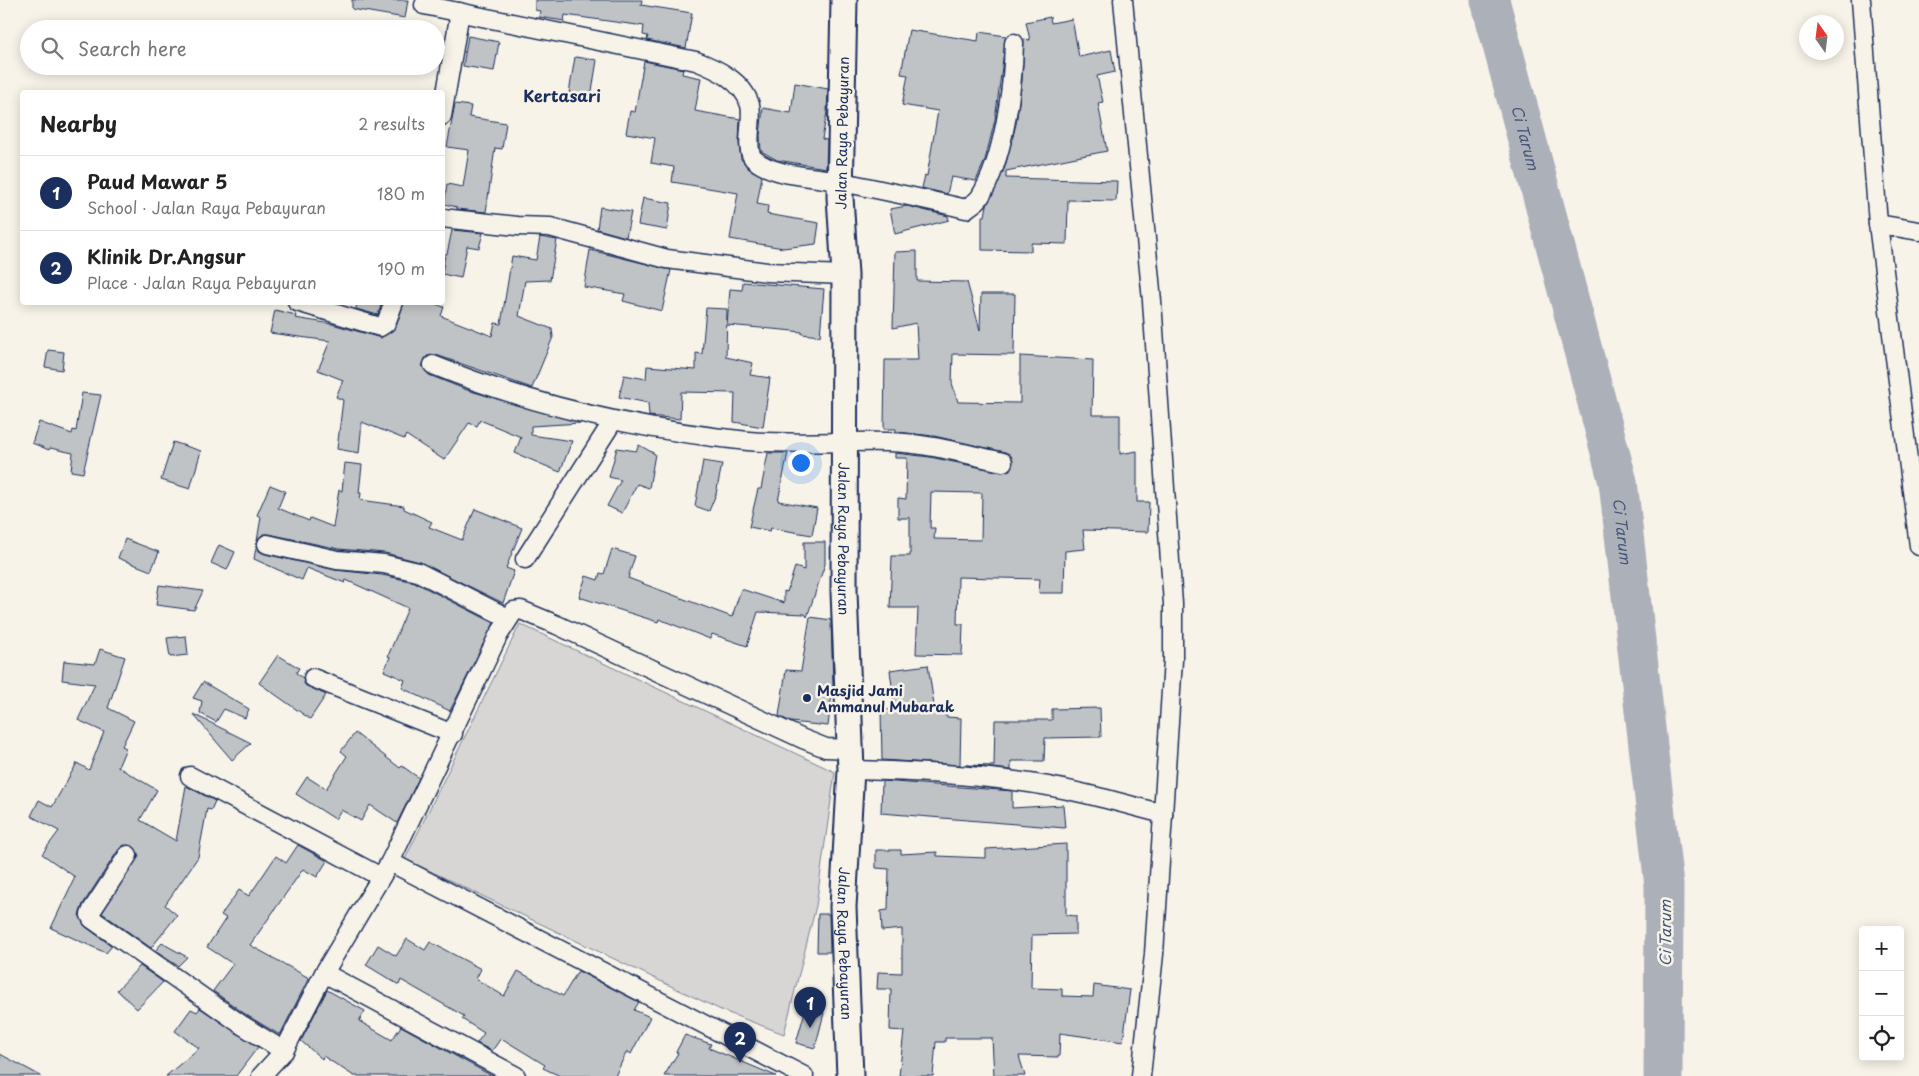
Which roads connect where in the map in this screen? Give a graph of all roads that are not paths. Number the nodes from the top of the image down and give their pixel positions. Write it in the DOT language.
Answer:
graph roads {
  1 [pos="844,0"];
  2 [pos="1123,0"];
  3 [pos="1861,0"];
  4 [pos="424,5"];
  5 [pos="460,12"];
  6 [pos="1014,43"];
  7 [pos="445,99"];
  8 [pos="841,181"];
  9 [pos="445,218"];
  10 [pos="1878,224"];
  11 [pos="1919,231"];
  12 [pos="845,275"];
  13 [pos="307,305"];
  14 [pos="393,305"];
  15 [pos="433,365"];
  16 [pos="614,421"];
  17 [pos="843,443"];
  18 [pos="1003,462"];
  19 [pos="1916,510"];
  20 [pos="267,544"];
  21 [pos="1919,546"];
  22 [pos="526,559"];
  23 [pos="508,618"];
  24 [pos="313,678"];
  25 [pos="453,734"];
  26 [pos="851,760"];
  27 [pos="190,776"];
  28 [pos="1164,814"];
  29 [pos="128,856"];
  30 [pos="385,870"];
  31 [pos="324,972"];
  32 [pos="284,1051"];
  33 [pos="261,1076"];
  34 [pos="516,1076"];
  35 [pos="804,1076"];
  36 [pos="850,1076"];
  37 [pos="1141,1076"];
  1 -- 8 [label="main road, Jalan Raya Pebayuran"];
  2 -- 28 [label="street"];
  3 -- 10 [label="street"];
  4 -- 5 [label="street"];
  5 -- 7 [label="street"];
  5 -- 8 [label="street"];
  6 -- 8 [label="street"];
  8 -- 12 [label="main road, Jalan Raya Pebayuran"];
  9 -- 12 [label="street"];
  10 -- 11 [label="street"];
  10 -- 19 [label="street"];
  12 -- 17 [label="main road, Jalan Raya Pebayuran"];
  13 -- 14 [label="street"];
  15 -- 16 [label="street"];
  16 -- 17 [label="street"];
  16 -- 22 [label="street"];
  17 -- 18 [label="street"];
  17 -- 26 [label="main road, Jalan Raya Pebayuran"];
  19 -- 21 [label="street"];
  20 -- 23 [label="street"];
  23 -- 25 [label="street"];
  23 -- 26 [label="street"];
  24 -- 25 [label="street"];
  25 -- 30 [label="street"];
  26 -- 28 [label="street"];
  26 -- 36 [label="main road, Jalan Raya Pebayuran"];
  27 -- 30 [label="street"];
  28 -- 37 [label="street"];
  29 -- 32 [label="street"];
  30 -- 31 [label="street"];
  30 -- 35 [label="street"];
  31 -- 32 [label="street"];
  31 -- 34 [label="street"];
  32 -- 33 [label="street"];
}
